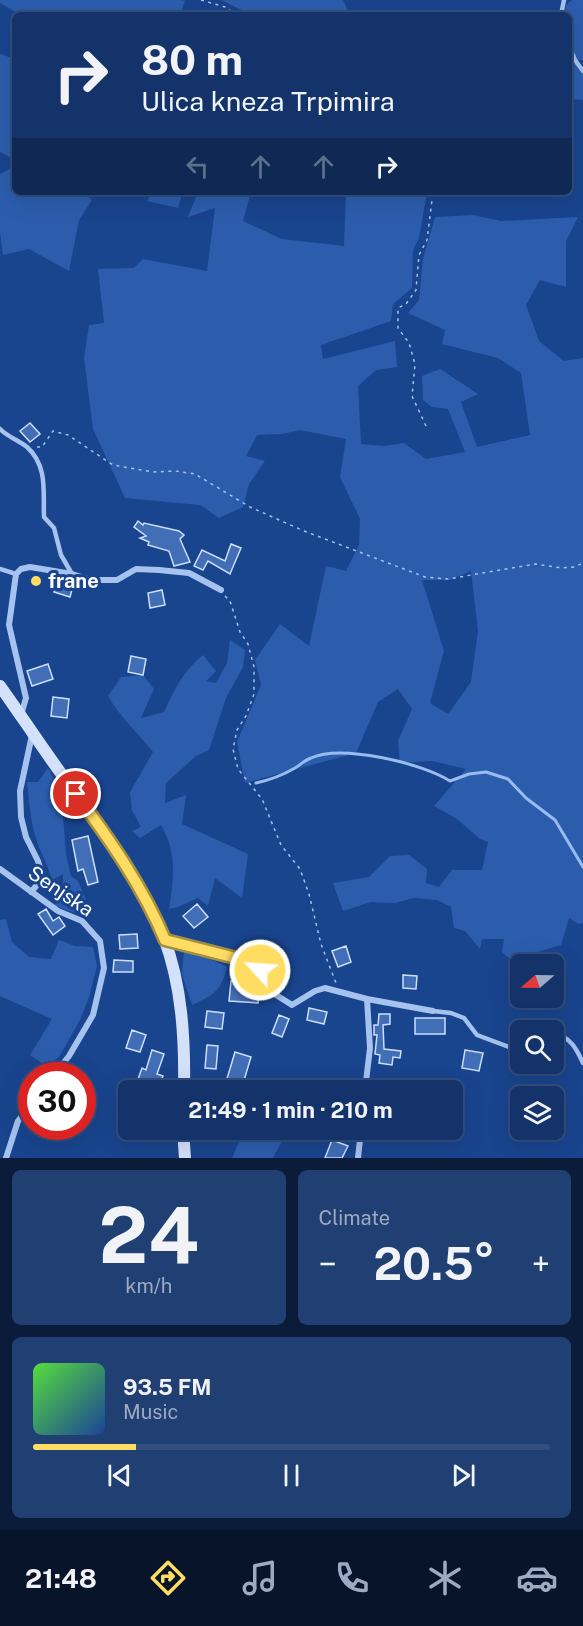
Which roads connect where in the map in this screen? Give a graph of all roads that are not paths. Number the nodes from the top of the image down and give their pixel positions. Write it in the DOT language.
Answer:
graph roads {
  1 [pos="572,53"];
  2 [pos="583,71"];
  3 [pos="0,429"];
  4 [pos="0,569"];
  5 [pos="72,573"];
  6 [pos="16,574"];
  7 [pos="221,590"];
  8 [pos="0,686"];
  9 [pos="21,716"];
  10 [pos="32,734"];
  11 [pos="0,869"];
  12 [pos="31,892"];
  13 [pos="165,940"];
  14 [pos="367,999"];
  15 [pos="433,1011"];
  16 [pos="564,1039"];
  17 [pos="510,1047"];
  18 [pos="64,1062"];
  19 [pos="583,1063"];
  20 [pos="184,1080"];
  21 [pos="366,1080"];
  22 [pos="18,1121"];
  23 [pos="183,1140"];
  24 [pos="359,1140"];
  25 [pos="6,1158"];
  26 [pos="184,1158"];
  27 [pos="358,1158"];
  1 -- 2 [label="lane"];
  3 -- 5 [label="lane"];
  4 -- 6 [label="lane"];
  5 -- 6 [label="street"];
  5 -- 7 [label="street"];
  6 -- 9 [label="street"];
  8 -- 9 [label="main road"];
  9 -- 10 [label="main road"];
  10 -- 12 [label="street"];
  10 -- 13 [label="main road"];
  11 -- 12 [label="street, Senjska"];
  12 -- 18 [label="street, Senjska"];
  13 -- 14 [label="street"];
  13 -- 20 [label="main road"];
  14 -- 15 [label="street"];
  14 -- 21 [label="street"];
  15 -- 17 [label="lane"];
  16 -- 19 [label="lane"];
  22 -- 25 [label="street"];
  23 -- 26 [label="main road"];
  24 -- 27 [label="street"];
}
